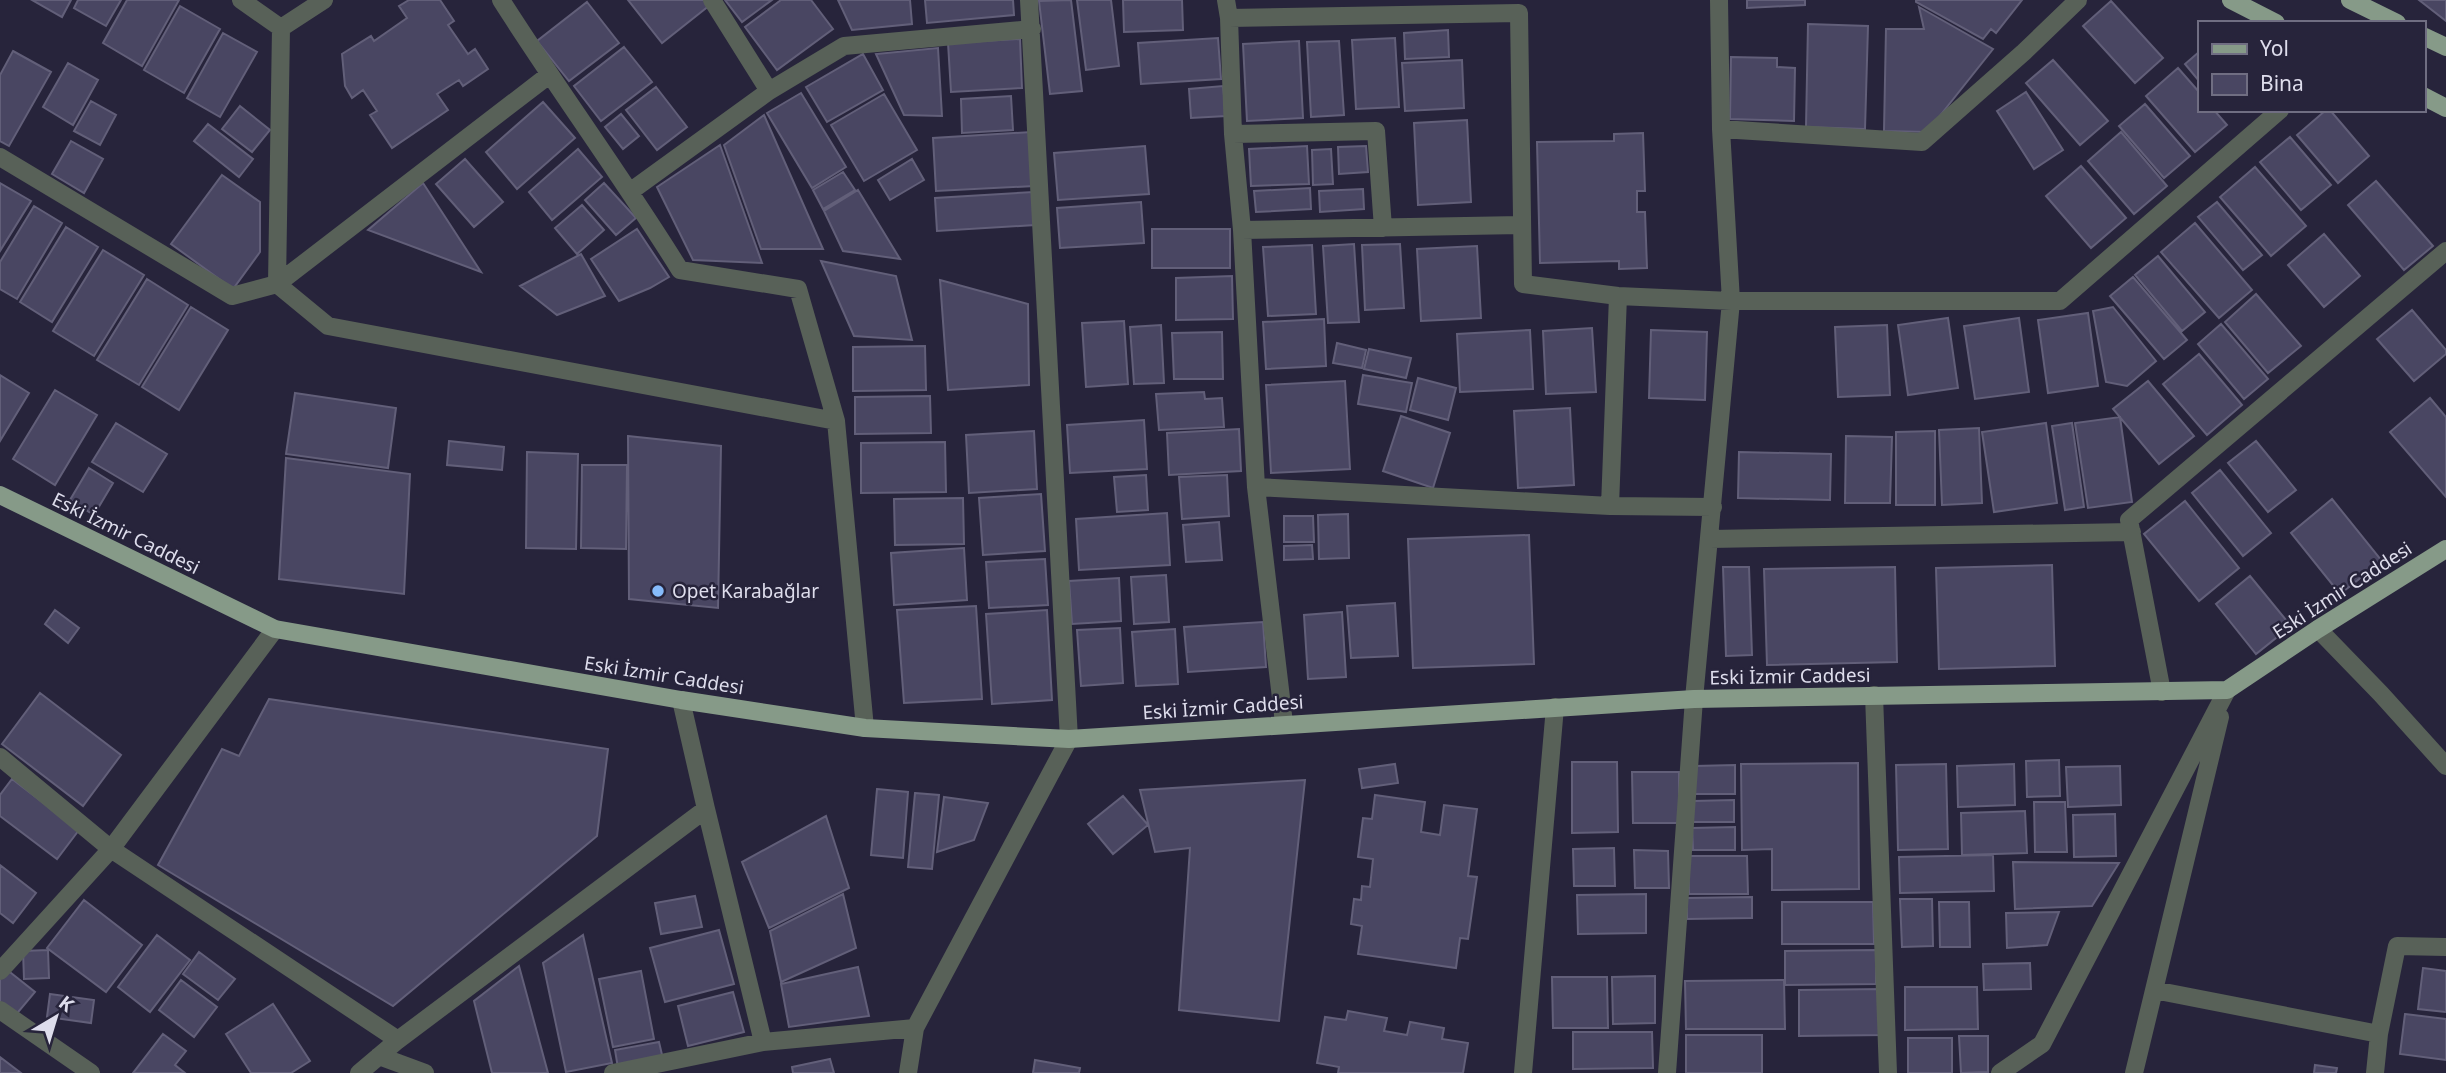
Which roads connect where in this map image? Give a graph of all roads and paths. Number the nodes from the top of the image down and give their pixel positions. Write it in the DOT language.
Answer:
graph roads {
  1 [pos="241,0"];
  2 [pos="324,0"];
  3 [pos="501,0"];
  4 [pos="712,0"];
  5 [pos="1029,0"];
  6 [pos="1226,0"];
  7 [pos="1718,0"];
  8 [pos="2078,0"];
  9 [pos="2231,0"];
  10 [pos="2350,0"];
  11 [pos="1229,18"];
  12 [pos="2272,21"];
  13 [pos="2393,21"];
  14 [pos="281,28"];
  15 [pos="1032,29"];
  16 [pos="2425,37"];
  17 [pos="2446,47"];
  18 [pos="549,75"];
  19 [pos="769,91"];
  20 [pos="2425,97"];
  21 [pos="2446,108"];
  22 [pos="2278,112"];
  23 [pos="1721,130"];
  24 [pos="1233,134"];
  25 [pos="0,157"];
  26 [pos="631,191"];
  27 [pos="1521,225"];
  28 [pos="1383,228"];
  29 [pos="1242,230"];
  30 [pos="2446,251"];
  31 [pos="277,284"];
  32 [pos="1618,296"];
  33 [pos="1731,301"];
  34 [pos="836,421"];
  35 [pos="1256,487"];
  36 [pos="0,495"];
  37 [pos="1610,506"];
  38 [pos="1713,507"];
  39 [pos="2132,532"];
  40 [pos="1710,539"];
  41 [pos="2446,549"];
  42 [pos="275,629"];
  43 [pos="2318,629"];
  44 [pos="2227,690"];
  45 [pos="2162,692"];
  46 [pos="1874,695"];
  47 [pos="1694,699"];
  48 [pos="681,701"];
  49 [pos="1555,707"];
  50 [pos="1284,723"];
  51 [pos="865,728"];
  52 [pos="1069,738"];
  53 [pos="0,757"];
  54 [pos="2446,766"];
  55 [pos="706,809"];
  56 [pos="111,849"];
  57 [pos="2446,947"];
  58 [pos="0,971"];
  59 [pos="2154,990"];
  60 [pos="0,1010"];
  61 [pos="915,1028"];
  62 [pos="2379,1034"];
  63 [pos="398,1040"];
  64 [pos="763,1042"];
  65 [pos="379,1056"];
  66 [pos="91,1073"];
  67 [pos="359,1073"];
  68 [pos="425,1073"];
  69 [pos="613,1073"];
  70 [pos="908,1073"];
  71 [pos="1522,1073"];
  72 [pos="1667,1073"];
  73 [pos="1888,1073"];
  74 [pos="2000,1073"];
  75 [pos="2134,1073"];
  76 [pos="2375,1073"];
  1 -- 14 [label="street"];
  2 -- 14 [label="street"];
  3 -- 18 [label="street"];
  4 -- 19 [label="street"];
  5 -- 15 [label="street"];
  6 -- 11 [label="street"];
  7 -- 23 [label="street"];
  8 -- 23 [label="street"];
  9 -- 12 [label="main road"];
  10 -- 13 [label="main road"];
  11 -- 24 [label="street"];
  11 -- 27 [label="street"];
  14 -- 31 [label="street"];
  15 -- 19 [label="street"];
  15 -- 52 [label="street"];
  16 -- 17 [label="main road"];
  18 -- 26 [label="street"];
  18 -- 31 [label="street"];
  19 -- 26 [label="street"];
  20 -- 21 [label="main road"];
  22 -- 33 [label="street"];
  23 -- 33 [label="street"];
  24 -- 28 [label="street"];
  24 -- 29 [label="street"];
  25 -- 31 [label="street"];
  26 -- 34 [label="street"];
  27 -- 28 [label="street"];
  27 -- 32 [label="street"];
  28 -- 29 [label="street"];
  29 -- 35 [label="street"];
  30 -- 39 [label="street"];
  31 -- 34 [label="street"];
  32 -- 33 [label="street"];
  32 -- 37 [label="street"];
  33 -- 38 [label="street"];
  34 -- 51 [label="street"];
  35 -- 37 [label="street"];
  35 -- 50 [label="street"];
  36 -- 42 [label="main road, Eski İzmir Caddesi"];
  37 -- 38 [label="street"];
  38 -- 40 [label="street"];
  39 -- 40 [label="street"];
  39 -- 45 [label="street"];
  40 -- 47 [label="street"];
  41 -- 43 [label="main road, Eski İzmir Caddesi"];
  42 -- 48 [label="main road, Eski İzmir Caddesi"];
  42 -- 56 [label="street"];
  43 -- 44 [label="main road, Eski İzmir Caddesi"];
  43 -- 54 [label="street"];
  44 -- 45 [label="main road, Eski İzmir Caddesi"];
  44 -- 59 [label="street"];
  44 -- 74 [label="street"];
  45 -- 46 [label="main road, Eski İzmir Caddesi"];
  46 -- 47 [label="main road, Eski İzmir Caddesi"];
  46 -- 73 [label="street"];
  47 -- 49 [label="main road, Eski İzmir Caddesi"];
  47 -- 72 [label="street"];
  48 -- 51 [label="main road, Eski İzmir Caddesi"];
  48 -- 55 [label="street"];
  49 -- 50 [label="main road, Eski İzmir Caddesi"];
  49 -- 71 [label="street"];
  50 -- 52 [label="main road, Eski İzmir Caddesi"];
  51 -- 52 [label="main road, Eski İzmir Caddesi"];
  52 -- 61 [label="street"];
  53 -- 56 [label="street"];
  55 -- 63 [label="street"];
  55 -- 64 [label="street"];
  56 -- 58 [label="street"];
  56 -- 63 [label="street"];
  57 -- 62 [label="street"];
  59 -- 62 [label="street"];
  59 -- 75 [label="street"];
  60 -- 66 [label="street"];
  61 -- 64 [label="street"];
  61 -- 70 [label="street"];
  62 -- 76 [label="street"];
  63 -- 65 [label="street"];
  64 -- 69 [label="street"];
  65 -- 67 [label="street"];
  65 -- 68 [label="street"];
}
